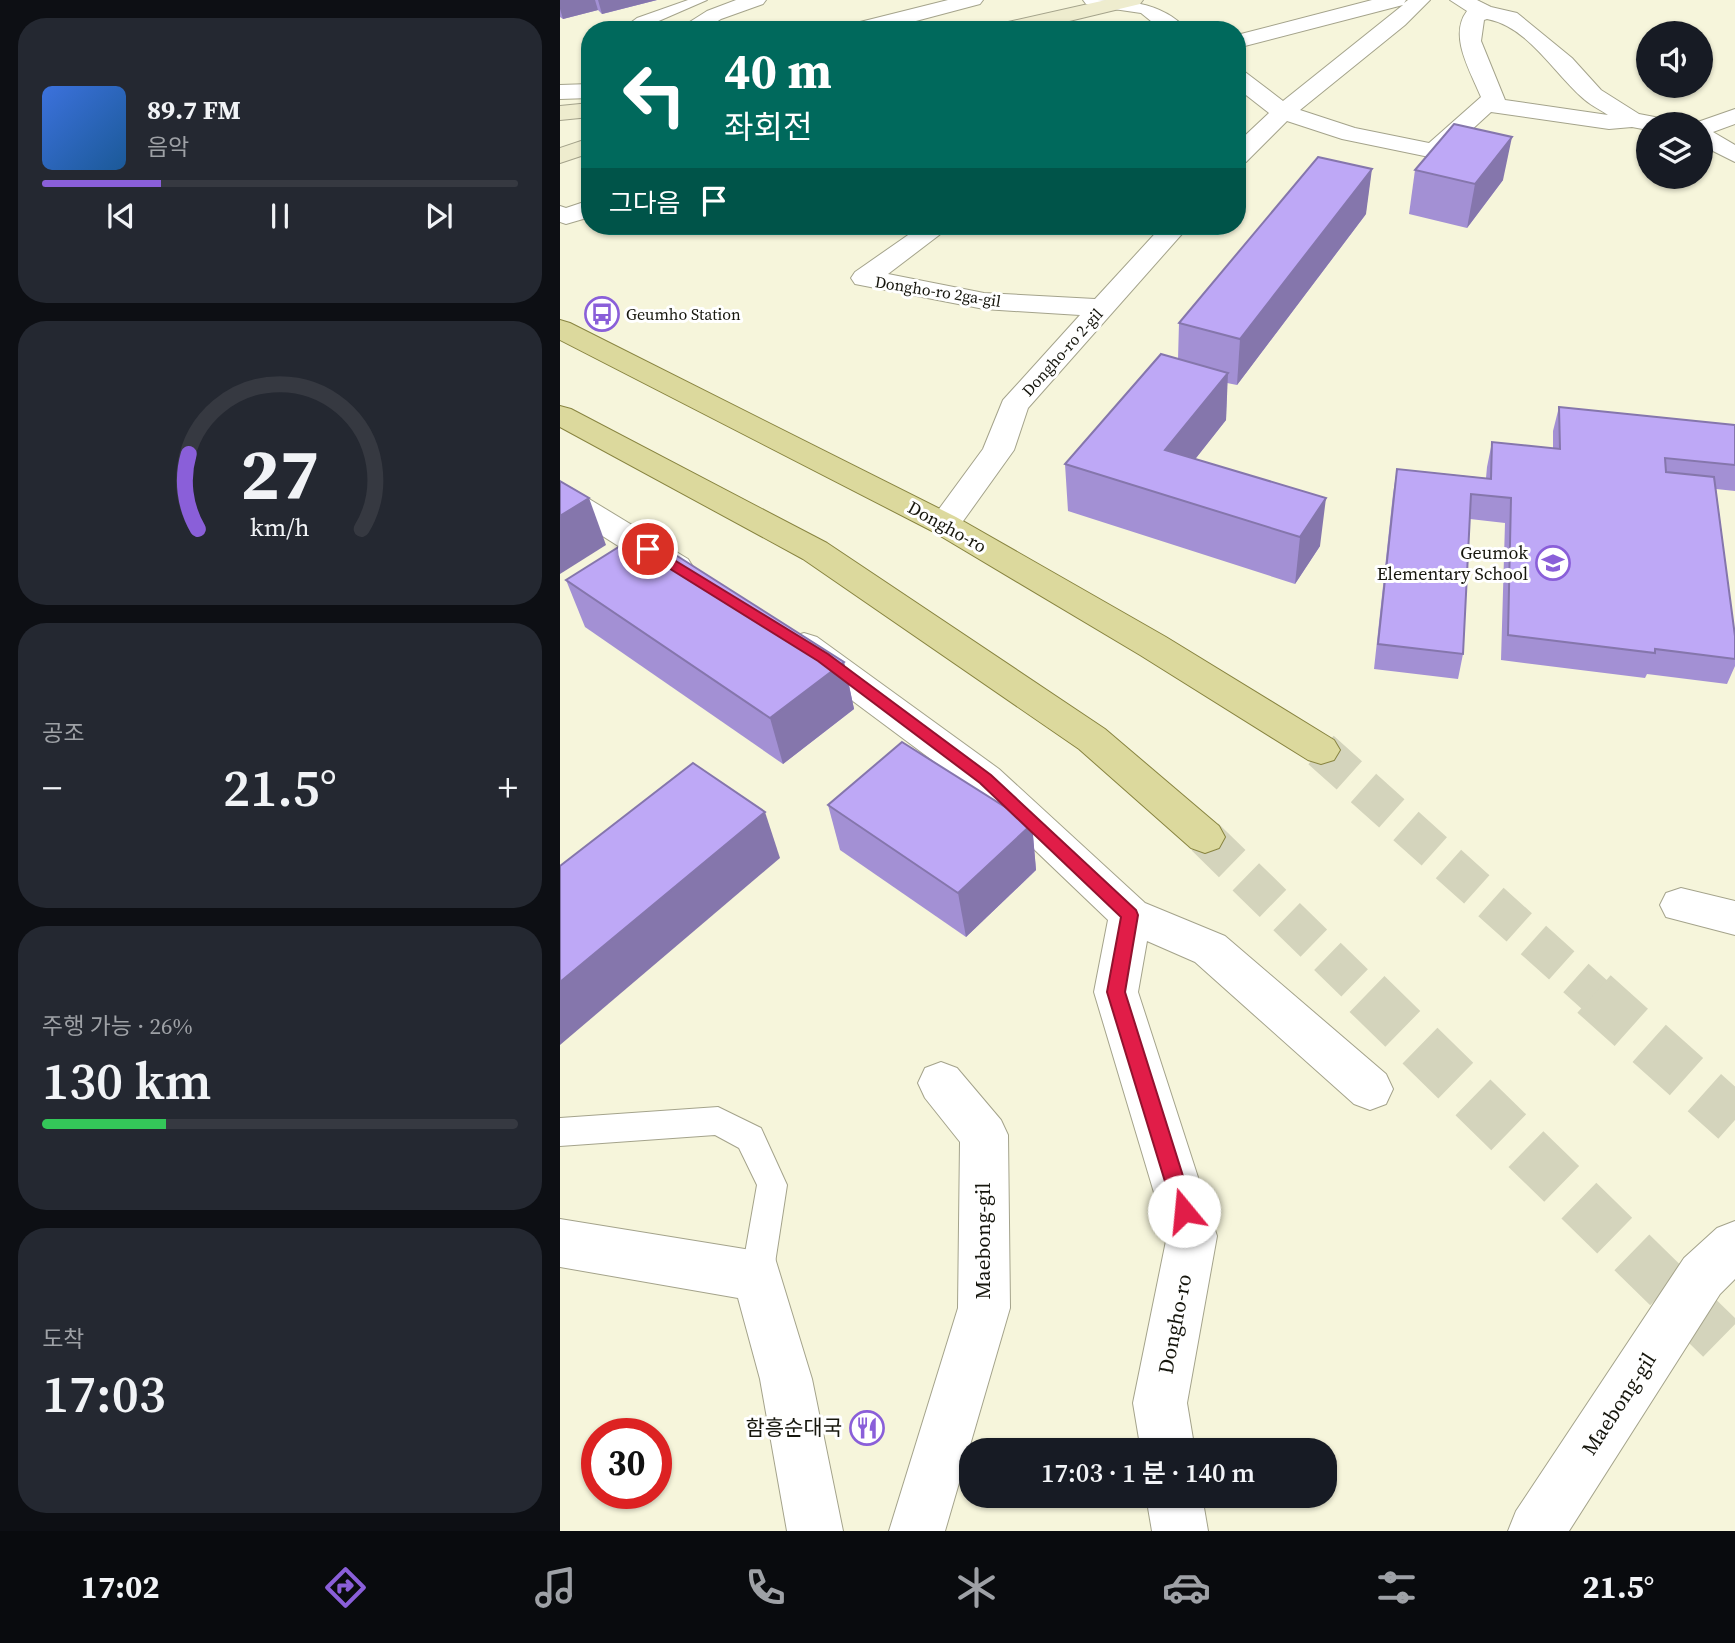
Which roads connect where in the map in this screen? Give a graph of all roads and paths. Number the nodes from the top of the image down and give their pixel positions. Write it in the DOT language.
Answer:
graph roads {
  1 [pos="700,0"];
  2 [pos="756,0"];
  3 [pos="973,0"];
  4 [pos="1093,0"];
  5 [pos="1396,0"];
  6 [pos="1420,0"];
  7 [pos="1460,0"];
  8 [pos="1125,2"];
  9 [pos="1485,12"];
  10 [pos="642,21"];
  11 [pos="701,21"];
  12 [pos="891,21"];
  13 [pos="1042,21"];
  14 [pos="1164,21"];
  15 [pos="1246,40"];
  16 [pos="1246,84"];
  17 [pos="560,92"];
  18 [pos="581,92"];
  19 [pos="1494,97"];
  20 [pos="581,111"];
  21 [pos="1283,112"];
  22 [pos="560,113"];
  23 [pos="1735,116"];
  24 [pos="1632,120"];
  25 [pos="1636,121"];
  26 [pos="1713,124"];
  27 [pos="1713,142"];
  28 [pos="1246,147"];
  29 [pos="581,148"];
  30 [pos="1735,155"];
  31 [pos="560,156"];
  32 [pos="581,211"];
  33 [pos="560,214"];
  34 [pos="925,235"];
  35 [pos="1167,235"];
  36 [pos="1102,308"];
  37 [pos="560,329"];
  38 [pos="560,415"];
  39 [pos="560,495"];
  40 [pos="944,524"];
  41 [pos="709,587"];
  42 [pos="777,629"];
  43 [pos="1321,750"];
  44 [pos="1205,837"];
  45 [pos="1681,905"];
  46 [pos="1130,915"];
  47 [pos="1735,918"];
  48 [pos="941,1083"];
  49 [pos="1370,1089"];
  50 [pos="560,1132"];
  51 [pos="560,1243"];
  52 [pos="1718,1261"];
  53 [pos="757,1276"];
  54 [pos="1166,1438"];
  55 [pos="1176,1508"];
  56 [pos="815,1531"];
  57 [pos="917,1531"];
  58 [pos="1180,1531"];
  59 [pos="1536,1531"];
  1 -- 10 [label="lane"];
  2 -- 11 [label="street"];
  3 -- 12 [label="street"];
  4 -- 8 [label="street"];
  5 -- 15 [label="street"];
  6 -- 21 [label="street"];
  7 -- 9 [label="street"];
  8 -- 13 [label="main road"];
  8 -- 14 [label="street"];
  9 -- 19 [label="street"];
  9 -- 24 [label="street"];
  16 -- 21 [label="street"];
  17 -- 18 [label="street"];
  19 -- 21 [label="street"];
  19 -- 24 [label="street"];
  20 -- 22 [label="main road"];
  21 -- 28 [label="street"];
  23 -- 26 [label="street"];
  24 -- 25 [label="street"];
  27 -- 30 [label="street"];
  29 -- 31 [label="main road"];
  32 -- 33 [label="street"];
  34 -- 36 [label="street, Dongho-ro 2ga-gil"];
  35 -- 36 [label="street, Dongho-ro 2-gil"];
  36 -- 40 [label="street, Dongho-ro 2-gil"];
  37 -- 40 [label="main road, Dongho-ro"];
  38 -- 44 [label="main road"];
  39 -- 41 [label="street"];
  40 -- 43 [label="main road, Dongho-ro"];
  42 -- 46 [label="street"];
  45 -- 47 [label="street"];
  46 -- 49 [label="street"];
  46 -- 54 [label="street, Dongho-ro"];
  48 -- 57 [label="street, Maebong-gil"];
  50 -- 53 [label="lane"];
  51 -- 53 [label="street"];
  52 -- 59 [label="street, Maebong-gil"];
  53 -- 56 [label="street"];
  55 -- 58 [label="street"];
}
